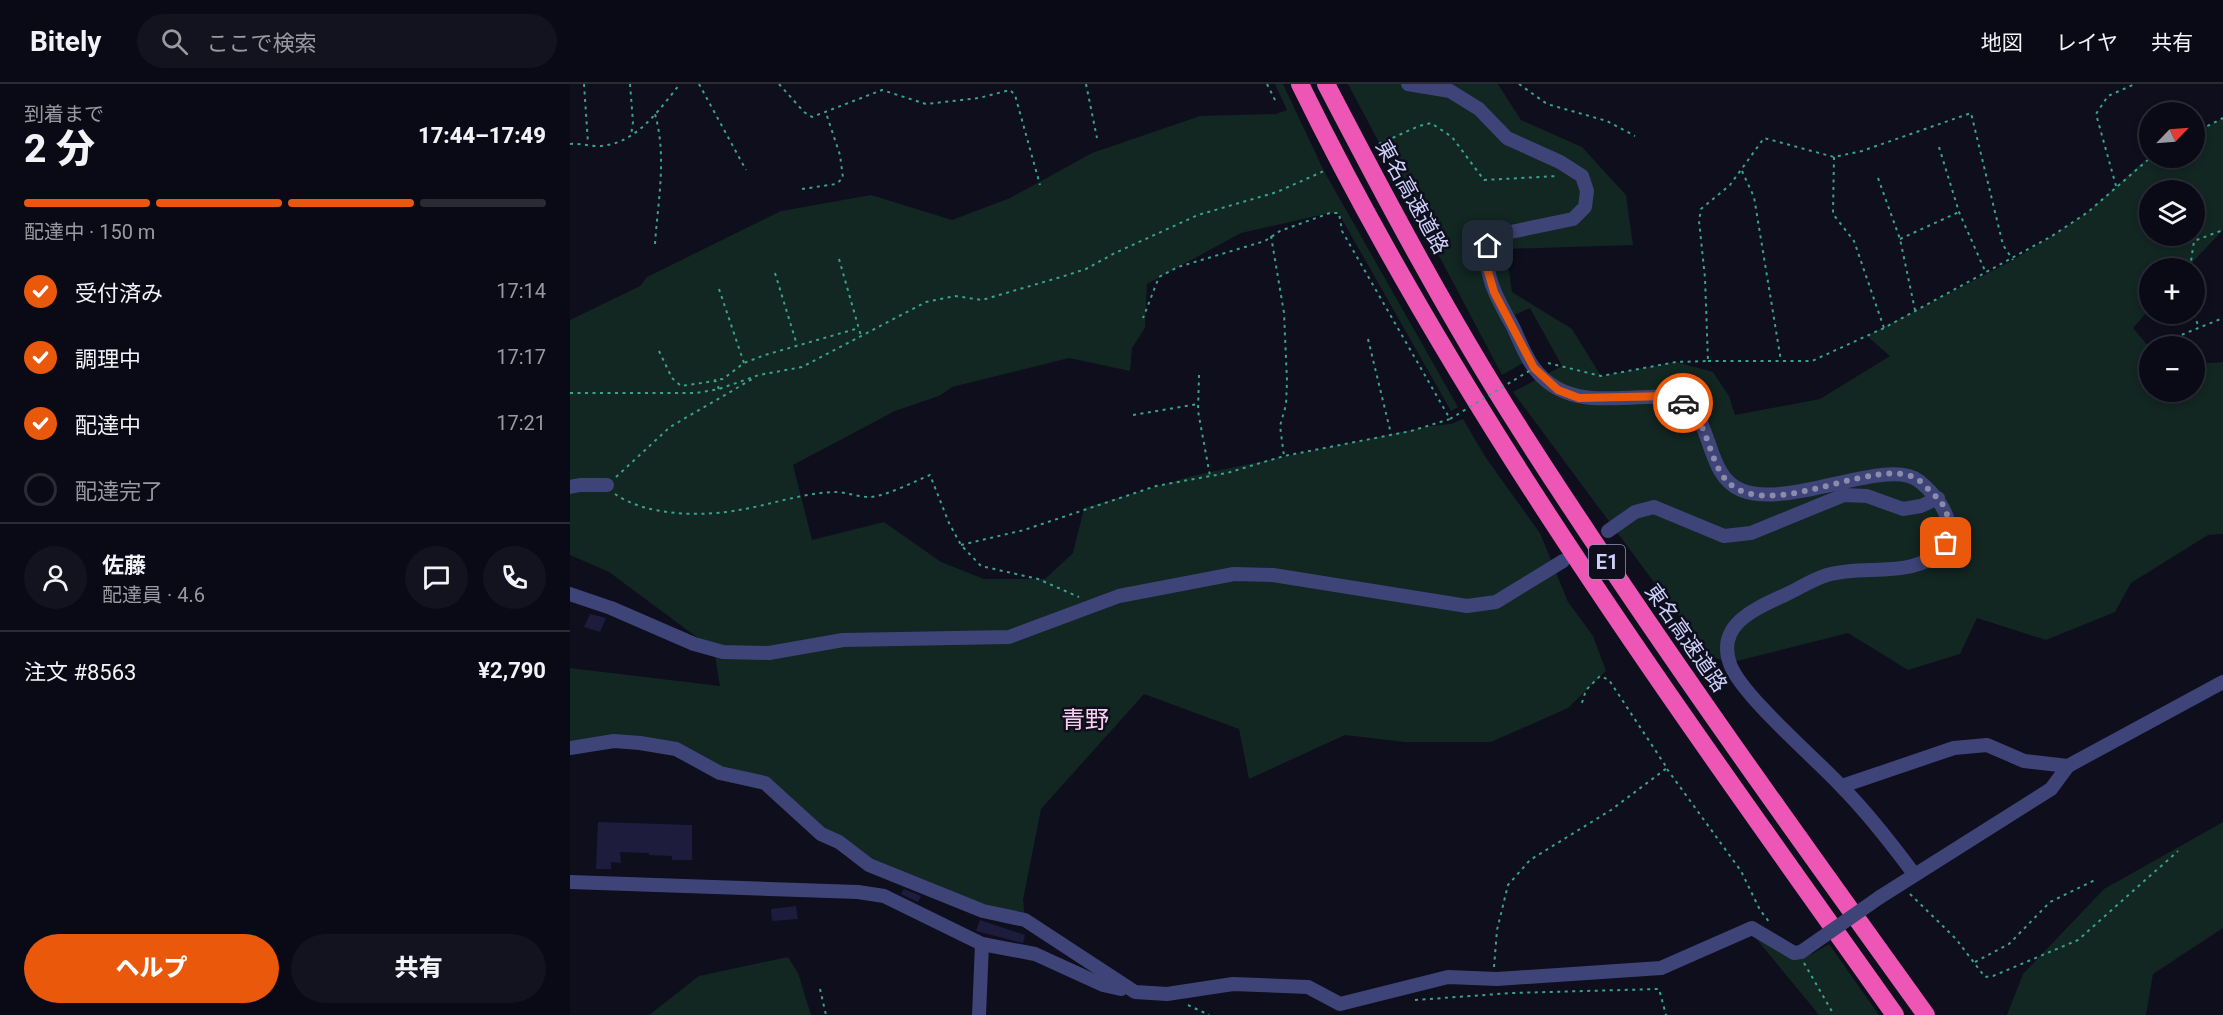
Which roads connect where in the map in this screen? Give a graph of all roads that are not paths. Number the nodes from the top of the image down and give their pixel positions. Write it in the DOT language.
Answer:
graph roads {
  1 [pos="1300,84"];
  2 [pos="1326,84"];
  3 [pos="1408,84"];
  4 [pos="607,486"];
  5 [pos="570,487"];
  6 [pos="1938,498"];
  7 [pos="1608,531"];
  8 [pos="1563,561"];
  9 [pos="570,594"];
  10 [pos="2223,682"];
  11 [pos="570,748"];
  12 [pos="2068,766"];
  13 [pos="1842,786"];
  14 [pos="1914,874"];
  15 [pos="570,882"];
  16 [pos="982,944"];
  17 [pos="1135,992"];
  18 [pos="979,1015"];
  19 [pos="1895,1015"];
  20 [pos="1926,1015"];
  1 -- 19 [label="highway, E1"];
  2 -- 20 [label="highway, 東名高速道路 / E1"];
  3 -- 6 [label="street"];
  4 -- 5 [label="street"];
  6 -- 7 [label="street"];
  6 -- 13 [label="street"];
  8 -- 9 [label="street"];
  10 -- 12 [label="street"];
  11 -- 17 [label="street"];
  12 -- 13 [label="street"];
  12 -- 14 [label="street"];
  13 -- 14 [label="street"];
  14 -- 17 [label="street, bridge"];
  15 -- 16 [label="street"];
  16 -- 17 [label="street"];
  16 -- 18 [label="street"];
}
